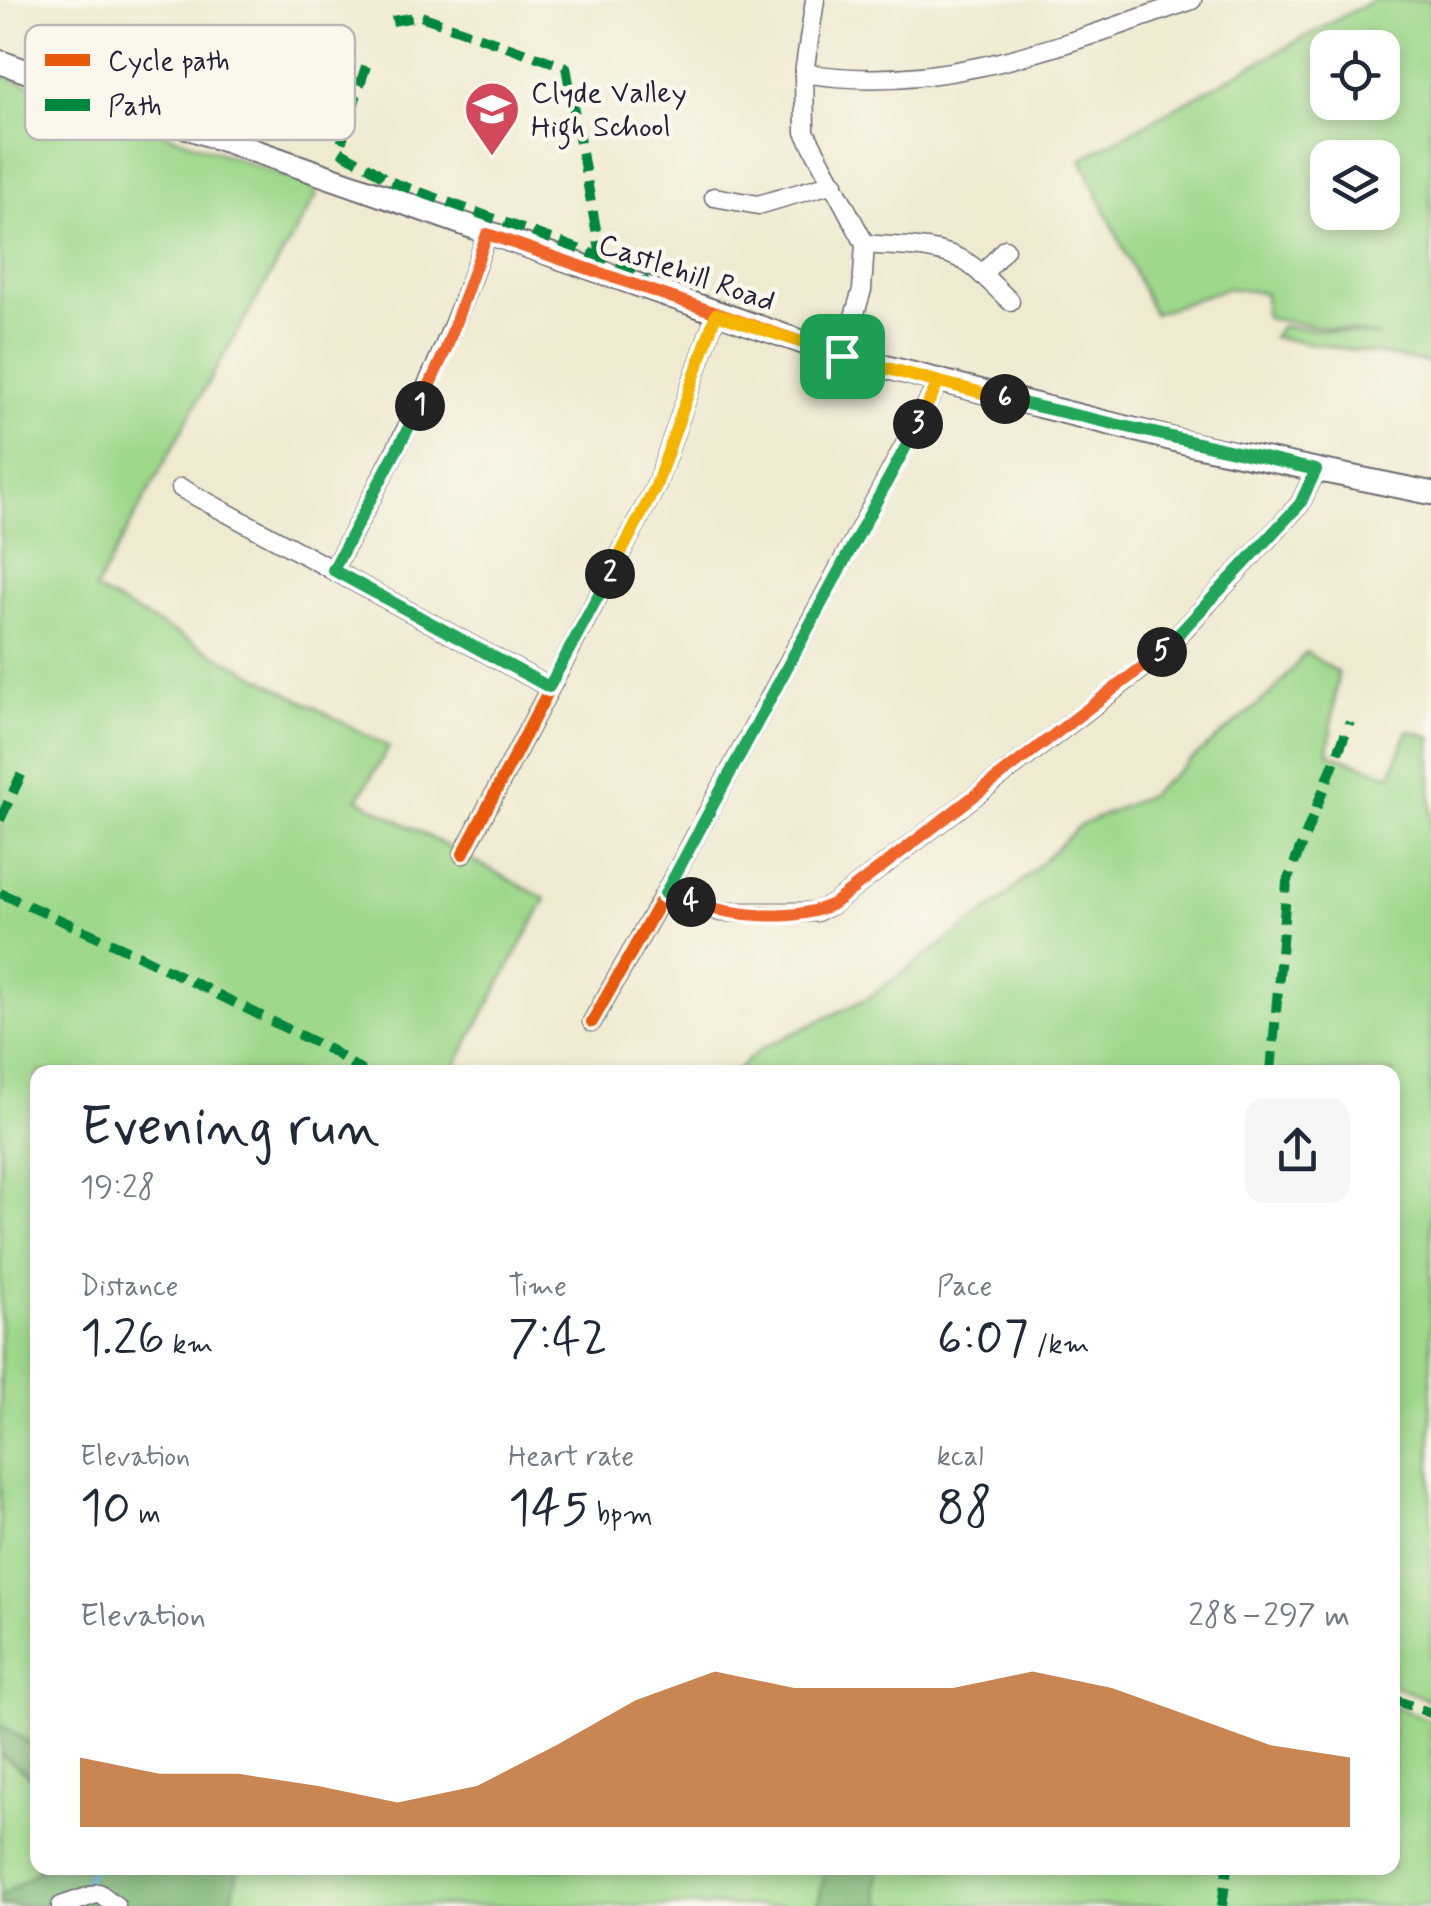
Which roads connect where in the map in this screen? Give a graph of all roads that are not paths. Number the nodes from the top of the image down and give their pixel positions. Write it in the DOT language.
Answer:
graph roads {
  1 [pos="815,0"];
  2 [pos="1192,0"];
  3 [pos="0,62"];
  4 [pos="25,71"];
  5 [pos="804,73"];
  6 [pos="221,140"];
  7 [pos="834,183"];
  8 [pos="714,197"];
  9 [pos="487,234"];
  10 [pos="866,244"];
  11 [pos="1005,249"];
  12 [pos="982,275"];
  13 [pos="1010,301"];
  14 [pos="716,314"];
  15 [pos="842,356"];
  16 [pos="938,383"];
  17 [pos="1316,470"];
  18 [pos="181,488"];
  19 [pos="1431,493"];
  20 [pos="333,570"];
  21 [pos="549,687"];
  22 [pos="463,854"];
  23 [pos="665,894"];
  24 [pos="592,1022"];
  25 [pos="61,1906"];
  26 [pos="116,1906"];
  1 -- 5 [label="street"];
  2 -- 5 [label="street"];
  3 -- 4 [label="main road, Castlehill Road"];
  5 -- 7 [label="street"];
  6 -- 9 [label="main road, Castlehill Road"];
  7 -- 8 [label="street"];
  7 -- 10 [label="street"];
  9 -- 14 [label="main road, Castlehill Road"];
  9 -- 20 [label="street"];
  10 -- 12 [label="street"];
  10 -- 15 [label="street"];
  11 -- 12 [label="street"];
  12 -- 13 [label="street"];
  14 -- 15 [label="main road, Castlehill Road"];
  14 -- 21 [label="street"];
  15 -- 16 [label="main road, Castlehill Road"];
  16 -- 17 [label="main road, Castlehill Road"];
  16 -- 23 [label="street"];
  17 -- 19 [label="main road, Castlehill Road"];
  17 -- 23 [label="street"];
  18 -- 20 [label="street"];
  20 -- 21 [label="street"];
  21 -- 22 [label="street"];
  23 -- 24 [label="street"];
  25 -- 26 [label="street"];
}
